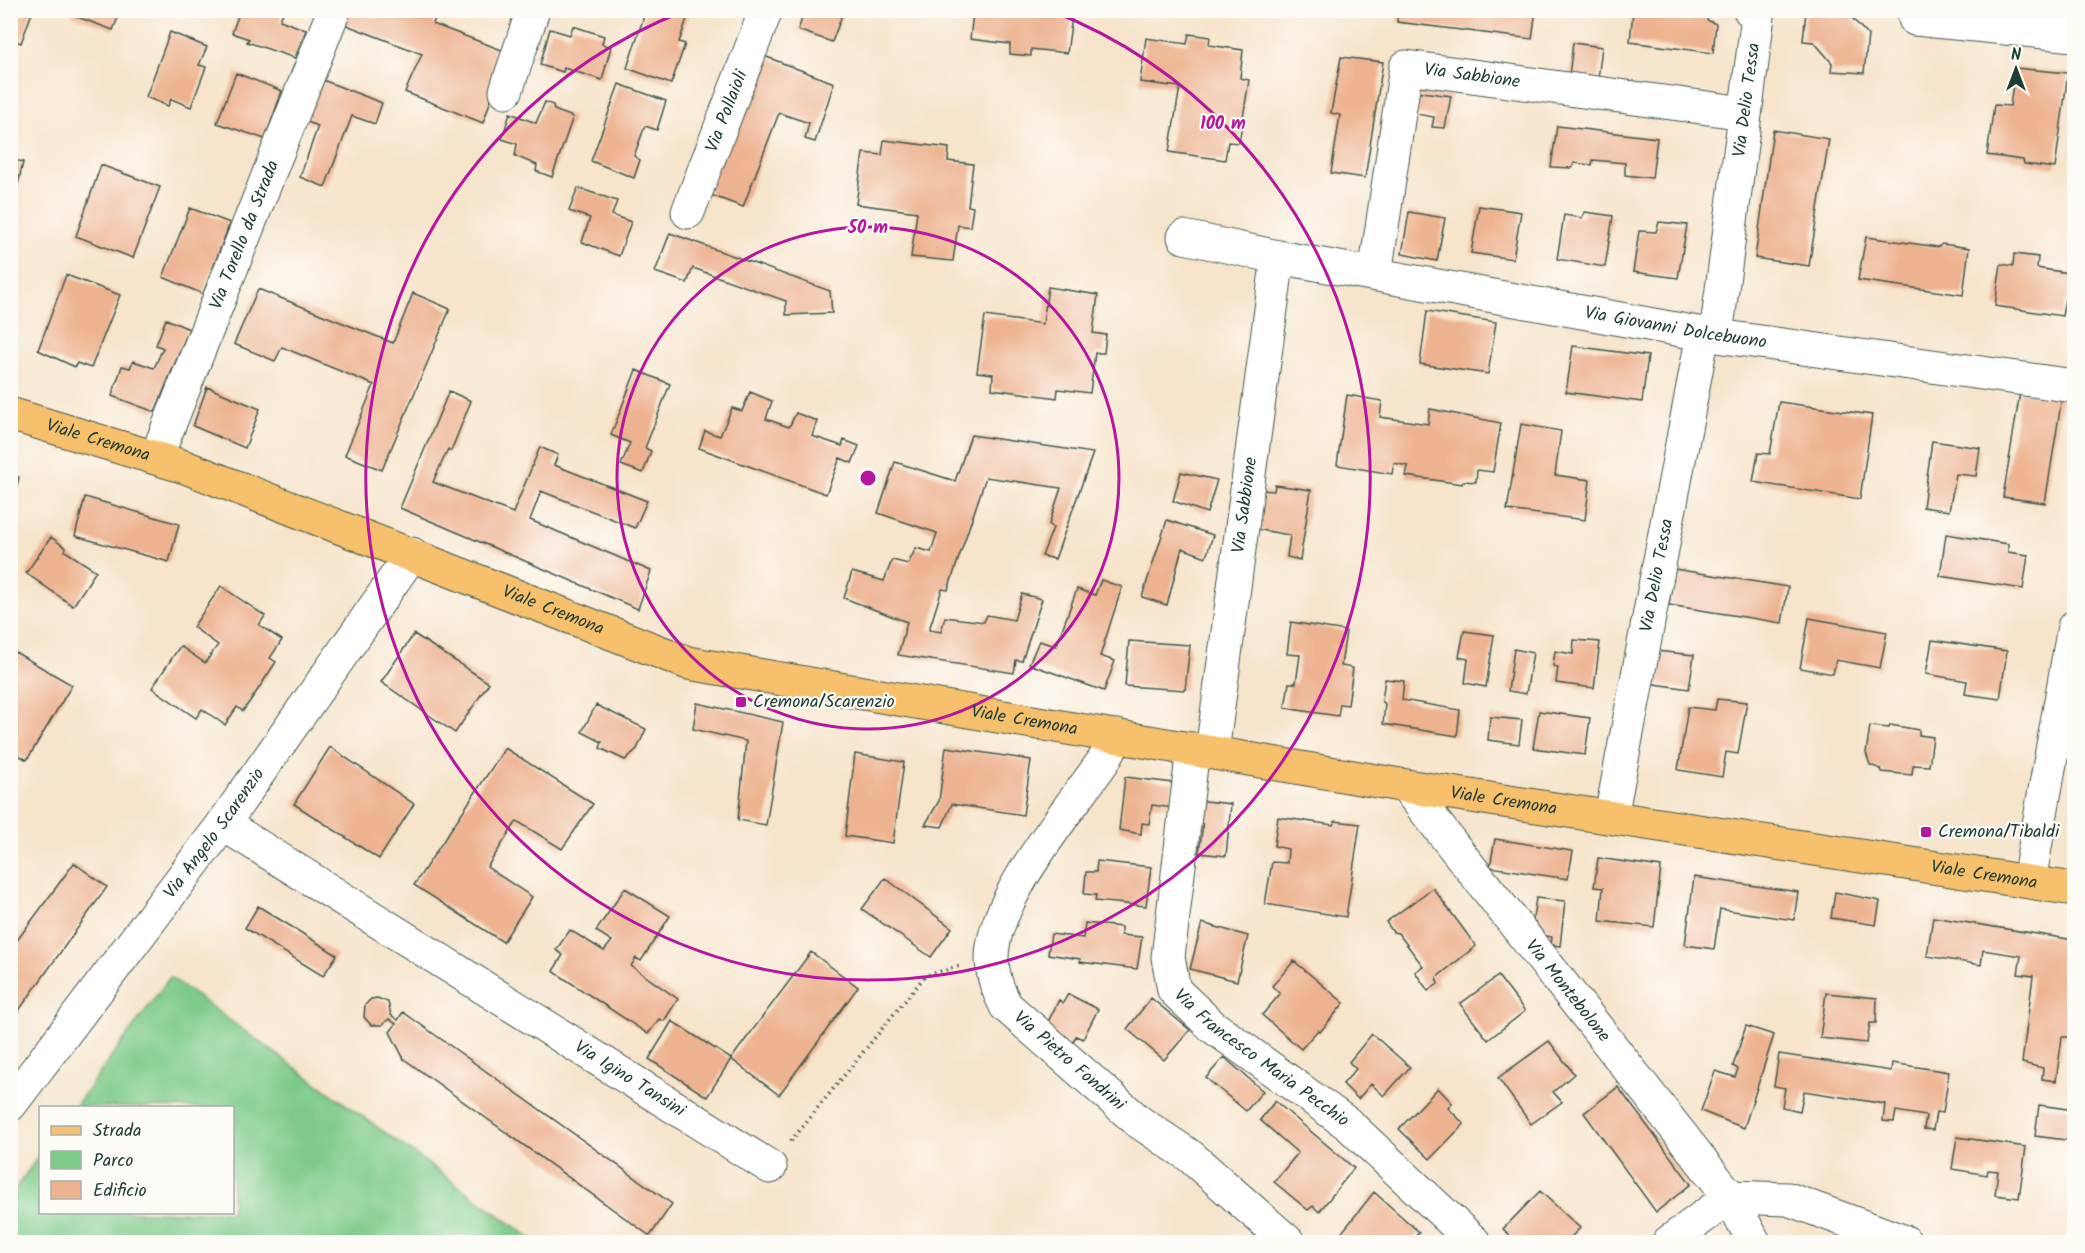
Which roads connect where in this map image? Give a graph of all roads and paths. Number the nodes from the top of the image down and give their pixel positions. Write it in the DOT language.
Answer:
graph roads {
  1 [pos="334,10"];
  2 [pos="533,10"];
  3 [pos="766,10"];
  4 [pos="1750,10"];
  5 [pos="1915,19"];
  6 [pos="2074,35"];
  7 [pos="506,91"];
  8 [pos="1745,113"];
  9 [pos="688,212"];
  10 [pos="1184,237"];
  11 [pos="1278,257"];
  12 [pos="1375,274"];
  13 [pos="1710,334"];
  14 [pos="2074,386"];
  15 [pos="10,414"];
  16 [pos="156,459"];
  17 [pos="412,554"];
  18 [pos="2074,627"];
  19 [pos="1117,736"];
  20 [pos="1202,750"];
  21 [pos="1406,786"];
  22 [pos="1611,817"];
  23 [pos="223,824"];
  24 [pos="2029,881"];
  25 [pos="2074,889"];
  26 [pos="992,957"];
  27 [pos="10,1106"];
  28 [pos="770,1167"];
  29 [pos="1730,1197"];
  30 [pos="1288,1242"];
  31 [pos="1474,1242"];
  32 [pos="1669,1242"];
  33 [pos="1754,1242"];
  34 [pos="1905,1242"];
  1 -- 16 [label="street, Via Torello da Strada"];
  2 -- 7 [label="street"];
  3 -- 9 [label="street, Via Pollaioli"];
  4 -- 8 [label="street, Via Delio Tessa"];
  5 -- 6 [label="street"];
  8 -- 12 [label="street, Via Sabbione"];
  8 -- 13 [label="street, Via Delio Tessa"];
  10 -- 11 [label="street, Via Giovanni Dolcebuono"];
  11 -- 12 [label="street, Via Giovanni Dolcebuono"];
  11 -- 20 [label="street, Via Sabbione"];
  12 -- 13 [label="street, Via Giovanni Dolcebuono"];
  13 -- 14 [label="street, Via Giovanni Dolcebuono"];
  13 -- 22 [label="street, Via Delio Tessa"];
  15 -- 16 [label="main road, Viale Cremona"];
  16 -- 17 [label="main road, Viale Cremona"];
  17 -- 19 [label="main road, Viale Cremona"];
  17 -- 23 [label="street, Via Angelo Scarenzio"];
  18 -- 24 [label="street"];
  19 -- 20 [label="main road, Viale Cremona"];
  19 -- 26 [label="street, Via Pietro Fondrini"];
  20 -- 21 [label="main road, Viale Cremona"];
  20 -- 31 [label="street, Via Francesco Maria Pecchio"];
  21 -- 22 [label="main road, Viale Cremona"];
  21 -- 29 [label="street, Via Montebolone"];
  22 -- 24 [label="main road, Viale Cremona"];
  23 -- 27 [label="street, Via Angelo Scarenzio"];
  23 -- 28 [label="street, Via Igino Tansini"];
  24 -- 25 [label="main road, Viale Cremona"];
  26 -- 28 [label="path"];
  26 -- 30 [label="street, Via Pietro Fondrini"];
  29 -- 32 [label="street"];
  29 -- 33 [label="street, Via Montebolone"];
  29 -- 34 [label="street"];
}
